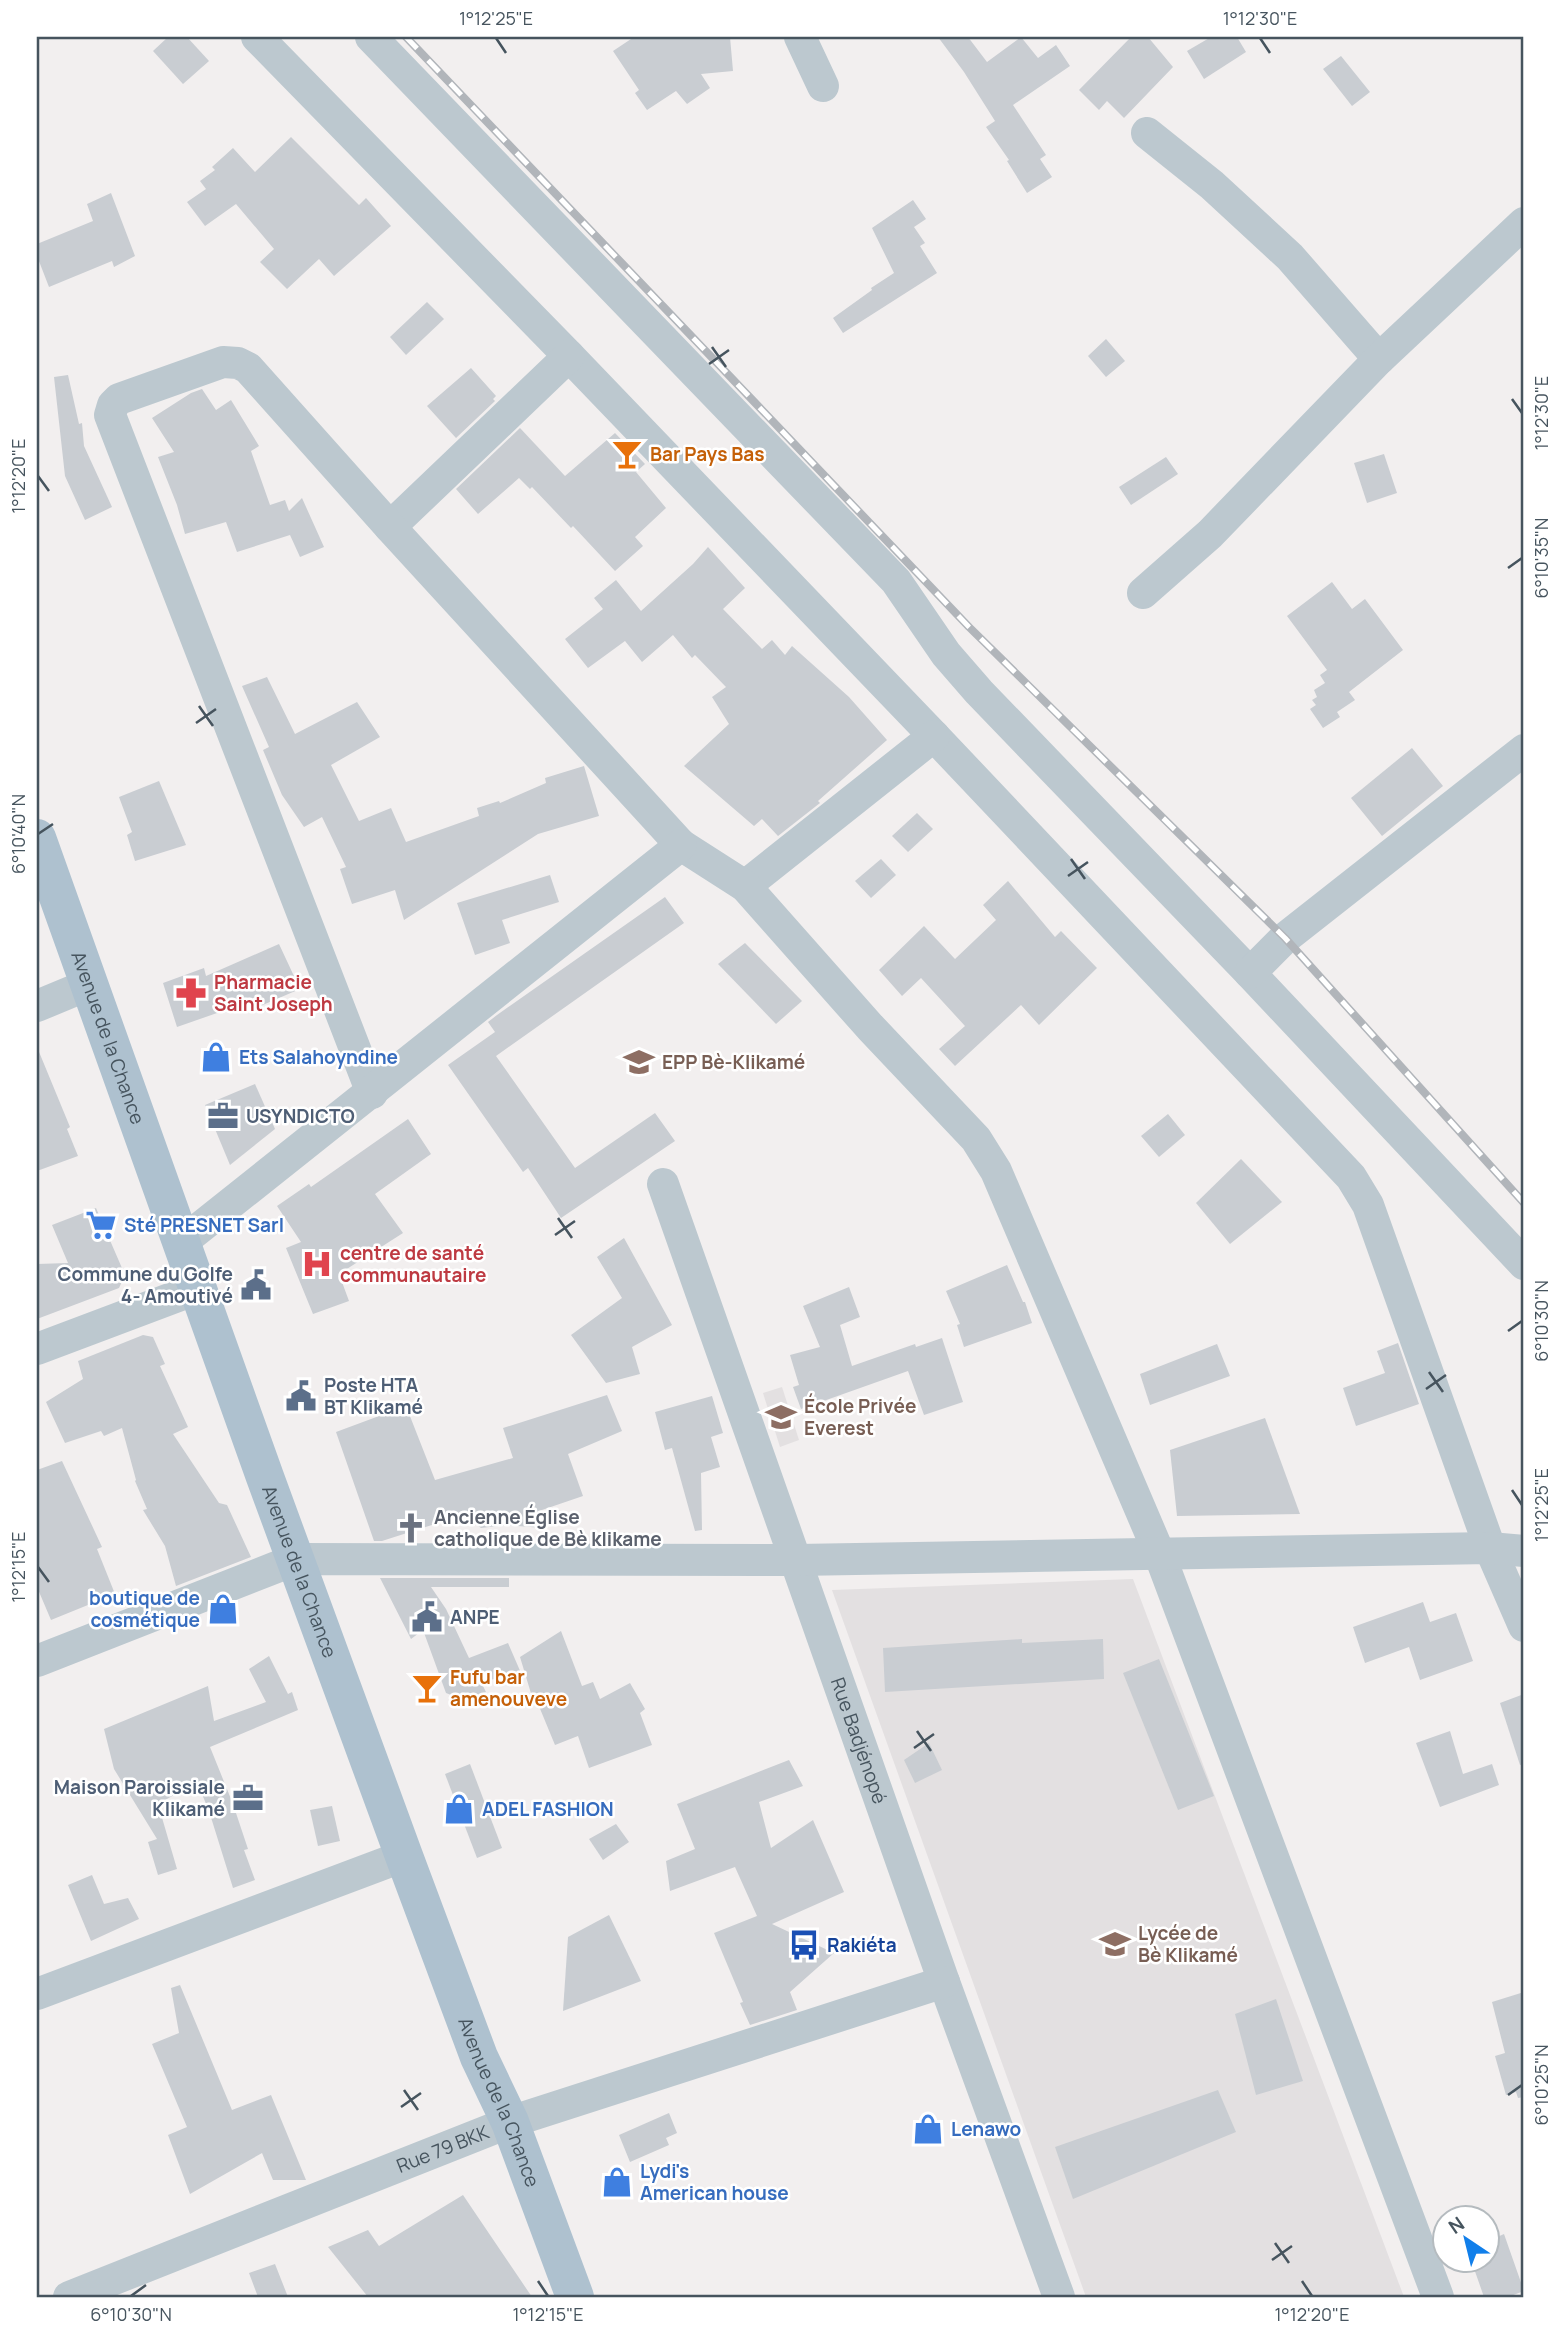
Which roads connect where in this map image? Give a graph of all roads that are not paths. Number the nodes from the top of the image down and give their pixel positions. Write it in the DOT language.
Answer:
graph roads {
  1 [pos="257,37"];
  2 [pos="371,37"];
  3 [pos="800,37"];
  4 [pos="823,86"];
  5 [pos="1147,133"];
  6 [pos="1524,223"];
  7 [pos="569,356"];
  8 [pos="1379,359"];
  9 [pos="390,527"];
  10 [pos="1143,593"];
  11 [pos="934,736"];
  12 [pos="1524,750"];
  13 [pos="37,838"];
  14 [pos="681,845"];
  15 [pos="745,886"];
  16 [pos="1250,973"];
  17 [pos="90,984"];
  18 [pos="37,1006"];
  19 [pos="372,1093"];
  20 [pos="663,1184"];
  21 [pos="182,1242"];
  22 [pos="1524,1264"];
  23 [pos="199,1288"];
  24 [pos="37,1349"];
  25 [pos="1490,1548"];
  26 [pos="1524,1550"];
  27 [pos="1159,1553"];
  28 [pos="297,1559"];
  29 [pos="797,1560"];
  30 [pos="1524,1626"];
  31 [pos="37,1661"];
  32 [pos="404,1856"];
  33 [pos="944,1982"];
  34 [pos="37,1994"];
  35 [pos="510,2122"];
  36 [pos="69,2297"];
  37 [pos="575,2297"];
  38 [pos="1059,2297"];
  39 [pos="1438,2297"];
  1 -- 7 [label="street"];
  2 -- 16 [label="street"];
  3 -- 4 [label="street"];
  5 -- 8 [label="street"];
  6 -- 8 [label="street"];
  7 -- 9 [label="street"];
  7 -- 11 [label="street"];
  8 -- 10 [label="street"];
  9 -- 14 [label="street"];
  9 -- 19 [label="street"];
  11 -- 15 [label="street"];
  11 -- 25 [label="street"];
  12 -- 16 [label="street"];
  13 -- 17 [label="main road, Avenue de la Chance"];
  14 -- 15 [label="street"];
  14 -- 19 [label="street"];
  15 -- 27 [label="street"];
  16 -- 22 [label="street"];
  17 -- 18 [label="street"];
  17 -- 21 [label="main road, Avenue de la Chance"];
  19 -- 21 [label="street"];
  20 -- 29 [label="street, Rue Badjénopé"];
  21 -- 23 [label="main road, Avenue de la Chance"];
  23 -- 24 [label="street"];
  23 -- 28 [label="main road, Avenue de la Chance"];
  25 -- 26 [label="street"];
  25 -- 27 [label="street"];
  25 -- 30 [label="street"];
  27 -- 29 [label="street"];
  27 -- 39 [label="street"];
  28 -- 29 [label="street"];
  28 -- 31 [label="street"];
  28 -- 32 [label="main road, Avenue de la Chance"];
  29 -- 33 [label="street, Rue Badjénopé"];
  32 -- 34 [label="street"];
  32 -- 35 [label="main road, Avenue de la Chance"];
  33 -- 35 [label="street, Rue 79 BKK"];
  33 -- 38 [label="street, Rue Badjénopé"];
  35 -- 36 [label="street, Rue 79 BKK"];
  35 -- 37 [label="main road, Avenue de la Chance"];
}
